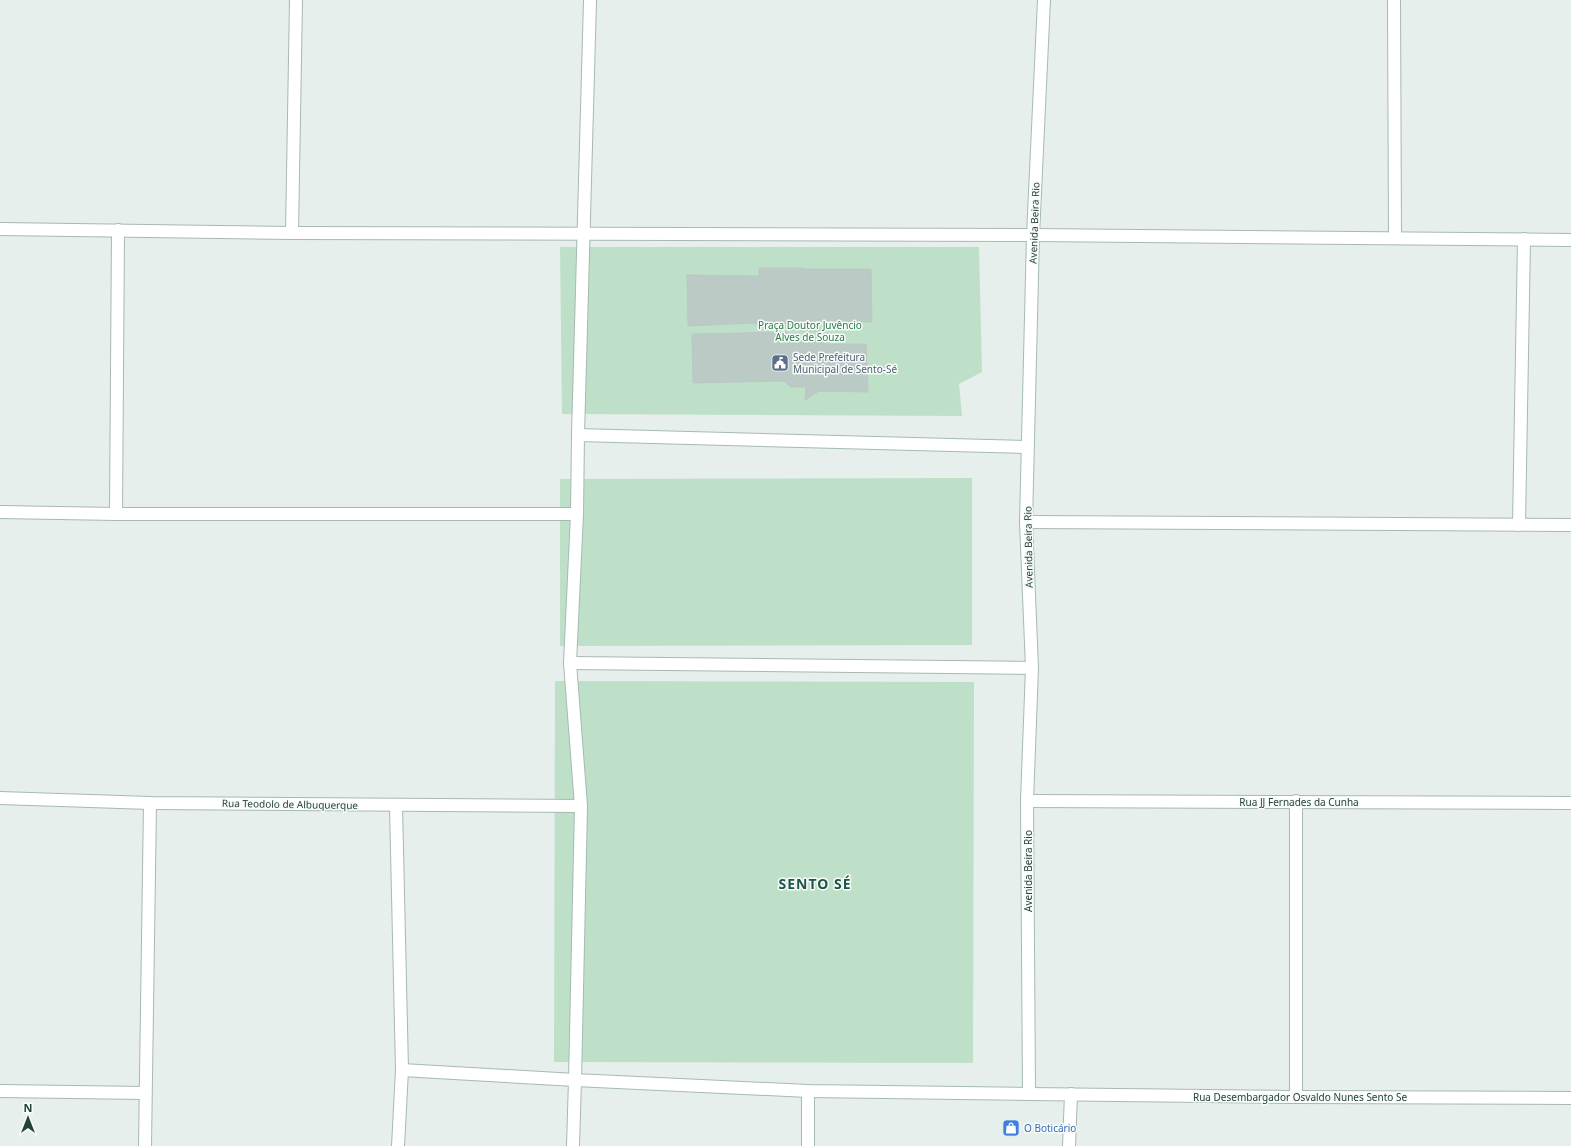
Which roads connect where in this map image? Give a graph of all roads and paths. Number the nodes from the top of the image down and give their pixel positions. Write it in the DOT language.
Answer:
graph roads {
  1 [pos="296,0"];
  2 [pos="590,0"];
  3 [pos="1044,0"];
  4 [pos="1394,0"];
  5 [pos="0,229"];
  6 [pos="118,230"];
  7 [pos="292,233"];
  8 [pos="584,233"];
  9 [pos="1033,235"];
  10 [pos="1395,238"];
  11 [pos="1524,239"];
  12 [pos="1571,240"];
  13 [pos="578,435"];
  14 [pos="1028,447"];
  15 [pos="0,512"];
  16 [pos="116,514"];
  17 [pos="577,514"];
  18 [pos="1026,522"];
  19 [pos="1519,525"];
  20 [pos="1571,525"];
  21 [pos="570,663"];
  22 [pos="1032,668"];
  23 [pos="0,798"];
  24 [pos="1027,801"];
  25 [pos="1296,801"];
  26 [pos="150,803"];
  27 [pos="1571,803"];
  28 [pos="396,806"];
  29 [pos="581,806"];
  30 [pos="402,1070"];
  31 [pos="575,1080"];
  32 [pos="0,1091"];
  33 [pos="808,1091"];
  34 [pos="145,1092"];
  35 [pos="1029,1094"];
  36 [pos="1071,1094"];
  37 [pos="1296,1097"];
  38 [pos="1571,1098"];
  39 [pos="145,1146"];
  40 [pos="398,1146"];
  41 [pos="573,1146"];
  42 [pos="808,1146"];
  43 [pos="1069,1146"];
  1 -- 7 [label="street"];
  2 -- 8 [label="street"];
  3 -- 9 [label="street, Avenida Beira Rio"];
  4 -- 10 [label="street"];
  5 -- 6 [label="street"];
  6 -- 7 [label="street"];
  6 -- 16 [label="street"];
  7 -- 8 [label="street"];
  8 -- 9 [label="street"];
  8 -- 13 [label="street"];
  9 -- 10 [label="street"];
  9 -- 14 [label="street, Avenida Beira Rio"];
  10 -- 11 [label="street"];
  11 -- 12 [label="street"];
  11 -- 19 [label="street"];
  13 -- 14 [label="street"];
  13 -- 17 [label="street"];
  14 -- 18 [label="street, Avenida Beira Rio"];
  15 -- 16 [label="street"];
  16 -- 17 [label="street"];
  17 -- 21 [label="street"];
  18 -- 19 [label="street"];
  18 -- 22 [label="street, Avenida Beira Rio"];
  19 -- 20 [label="street"];
  21 -- 22 [label="street"];
  21 -- 29 [label="street"];
  22 -- 24 [label="street, Avenida Beira Rio"];
  23 -- 26 [label="street, Rua Teodolo de Albuquerque"];
  24 -- 25 [label="street, Rua JJ Fernades da Cunha"];
  24 -- 35 [label="street, Avenida Beira Rio"];
  25 -- 27 [label="street, Rua JJ Fernades da Cunha"];
  25 -- 37 [label="street"];
  26 -- 28 [label="street, Rua Teodolo de Albuquerque"];
  26 -- 34 [label="street"];
  28 -- 29 [label="street, Rua Teodolo de Albuquerque"];
  28 -- 30 [label="street"];
  29 -- 31 [label="street"];
  30 -- 31 [label="street, Rua Desembargador Osvaldo Nunes Sento Se"];
  30 -- 40 [label="street"];
  31 -- 33 [label="street, Rua Desembargador Osvaldo Nunes Sento Se"];
  31 -- 41 [label="street"];
  32 -- 34 [label="street"];
  33 -- 35 [label="street, Rua Desembargador Osvaldo Nunes Sento Se"];
  33 -- 42 [label="street"];
  34 -- 39 [label="street"];
  35 -- 36 [label="street, Rua Desembargador Osvaldo Nunes Sento Se"];
  36 -- 37 [label="street, Rua Desembargador Osvaldo Nunes Sento Se"];
  36 -- 43 [label="street"];
  37 -- 38 [label="street, Rua Desembargador Osvaldo Nunes Sento Se"];
}
